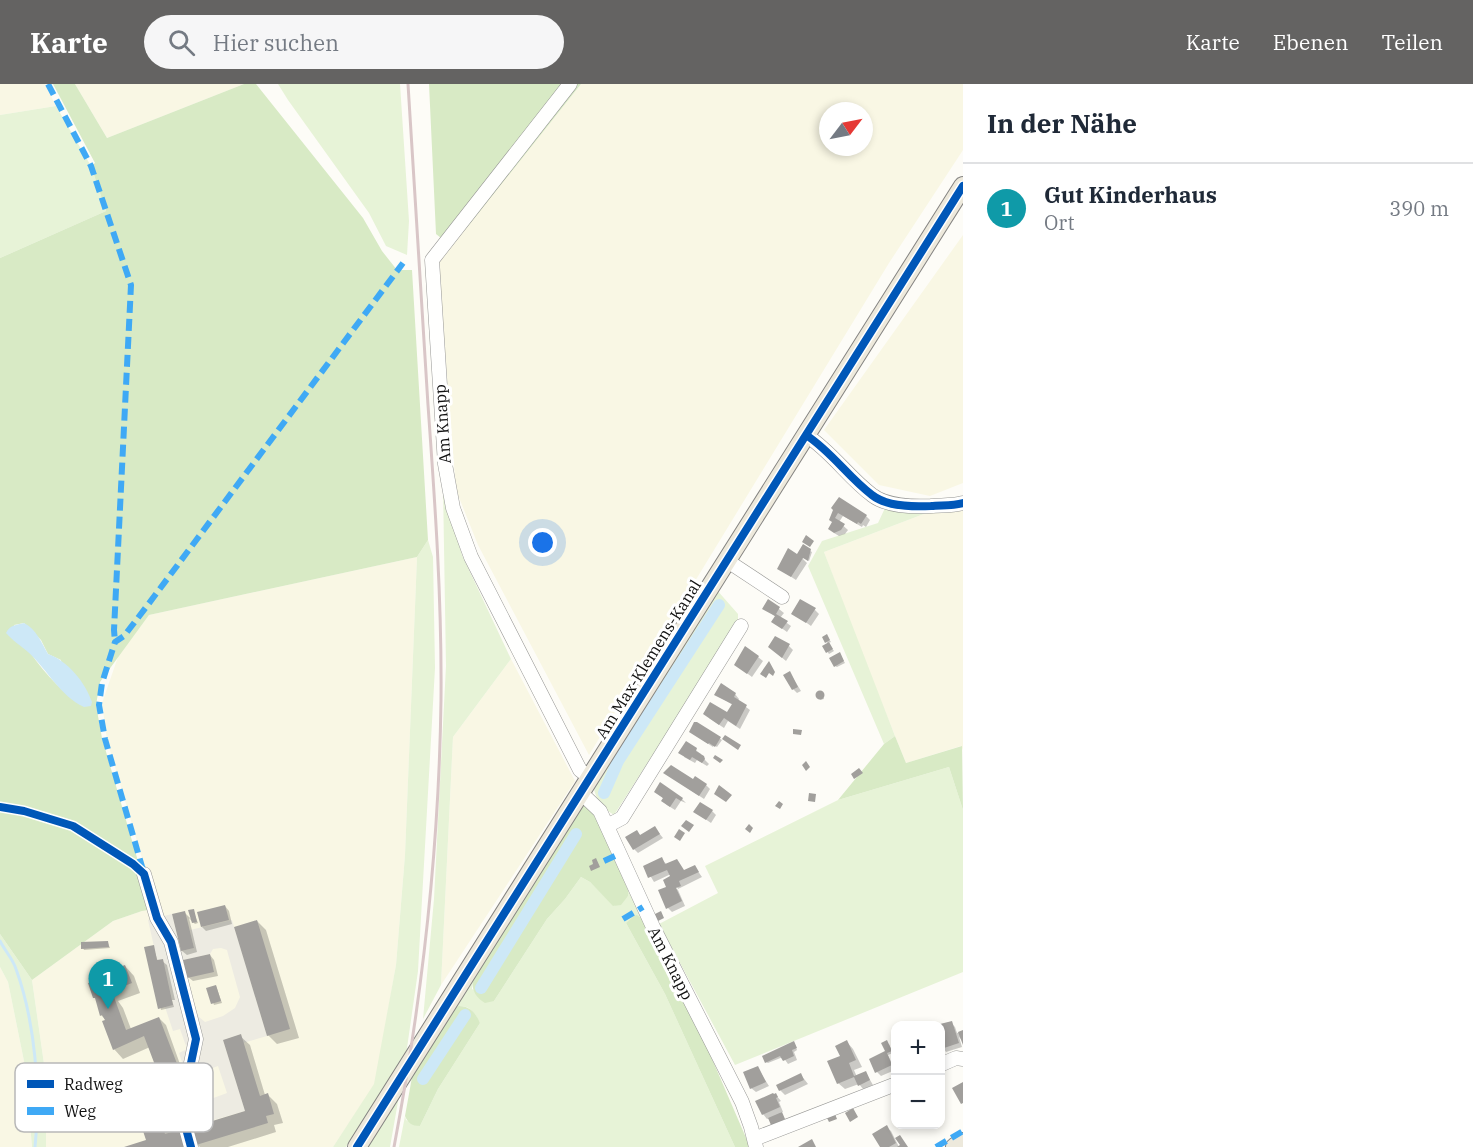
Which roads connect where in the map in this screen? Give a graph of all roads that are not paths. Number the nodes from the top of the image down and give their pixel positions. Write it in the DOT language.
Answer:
graph roads {
  1 [pos="570,84"];
  2 [pos="963,186"];
  3 [pos="806,435"];
  4 [pos="963,502"];
  5 [pos="729,562"];
  6 [pos="782,597"];
  7 [pos="741,626"];
  8 [pos="585,784"];
  9 [pos="607,826"];
  10 [pos="144,874"];
  11 [pos="963,1059"];
  12 [pos="191,1063"];
  13 [pos="945,1063"];
  14 [pos="891,1086"];
  15 [pos="186,1132"];
  16 [pos="963,1142"];
  17 [pos="755,1143"];
  18 [pos="191,1147"];
  19 [pos="357,1147"];
  20 [pos="955,1147"];
  1 -- 8 [label="street, Am Knapp"];
  2 -- 3 [label="main road, Am Max-Klemens-Kanal"];
  3 -- 4 [label="street"];
  3 -- 5 [label="main road, Am Max-Klemens-Kanal"];
  5 -- 6 [label="street"];
  5 -- 8 [label="main road, Am Max-Klemens-Kanal"];
  7 -- 9 [label="street"];
  8 -- 9 [label="street, Am Knapp"];
  8 -- 19 [label="main road, Am Max-Klemens-Kanal"];
  9 -- 17 [label="street, Am Knapp"];
  10 -- 12 [label="street"];
  11 -- 13 [label="street"];
  14 -- 17 [label="street, Am Knapp"];
  15 -- 18 [label="street"];
  16 -- 20 [label="main road"];
}
